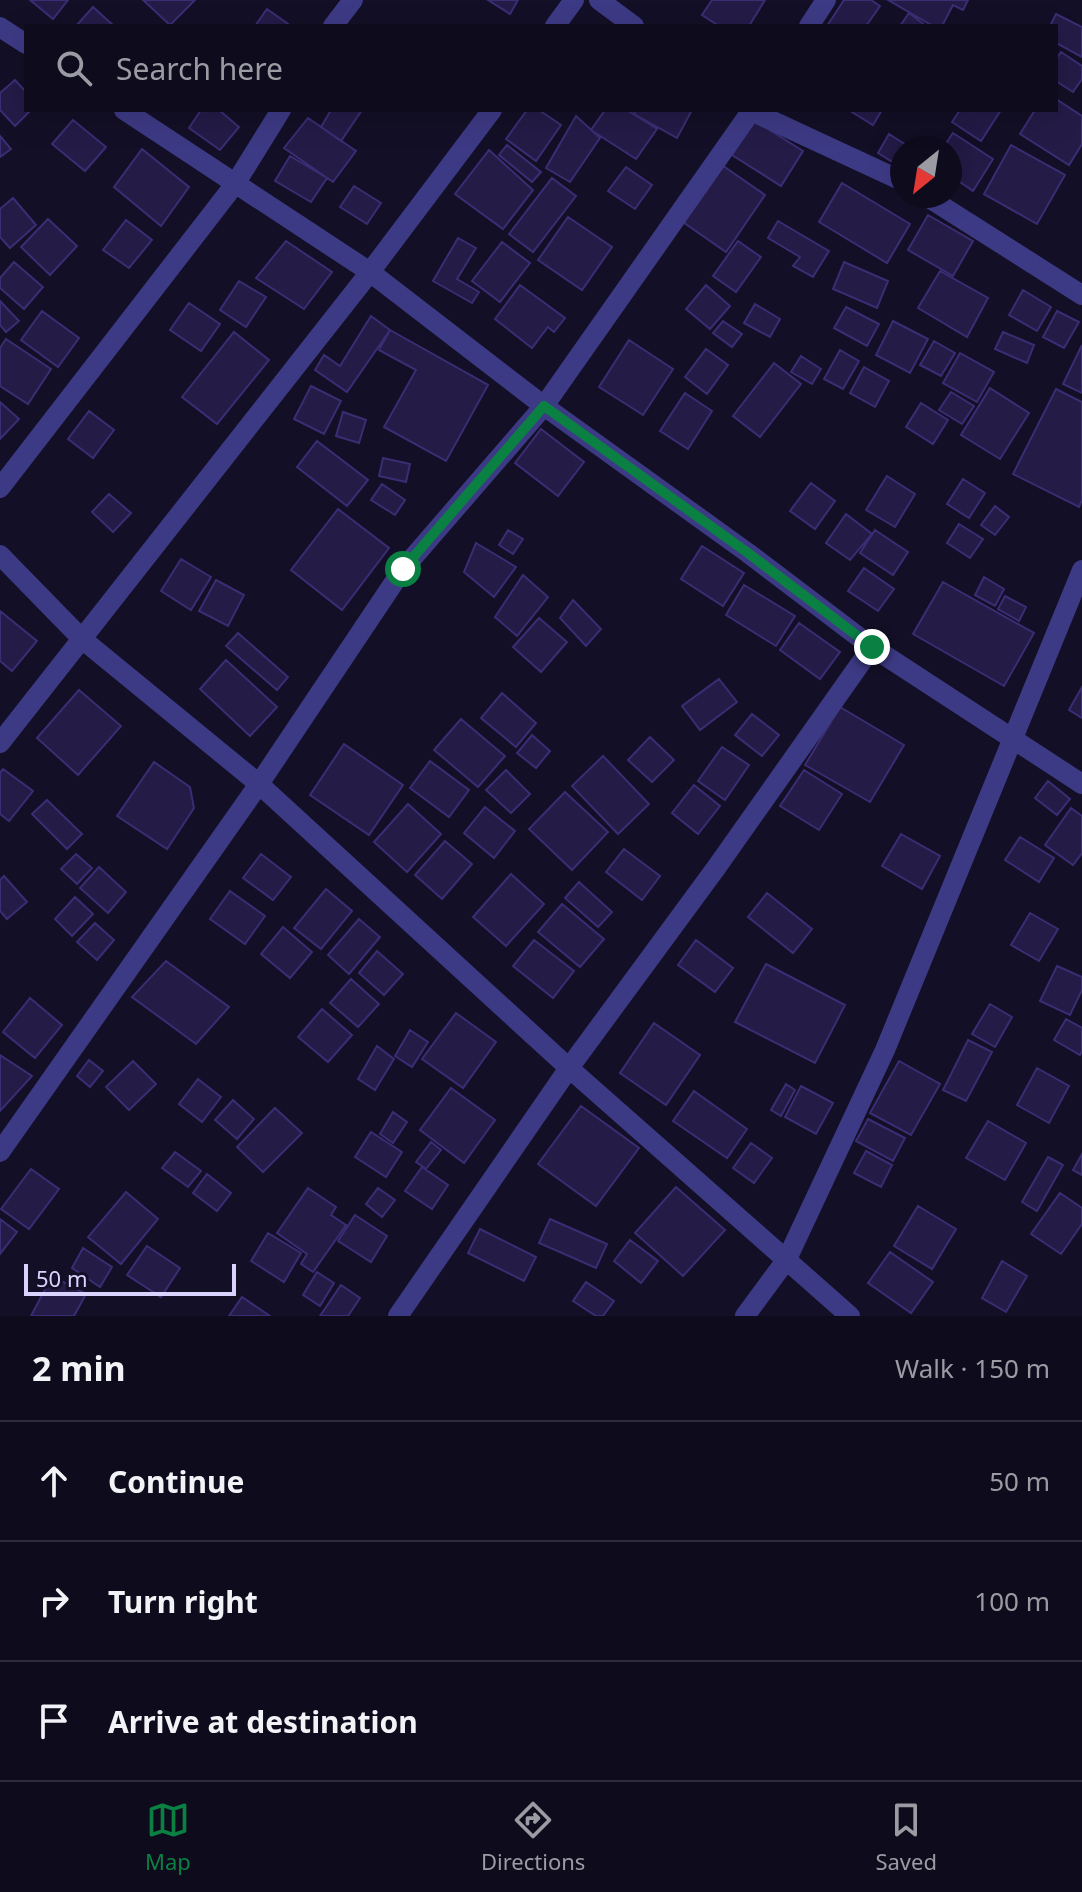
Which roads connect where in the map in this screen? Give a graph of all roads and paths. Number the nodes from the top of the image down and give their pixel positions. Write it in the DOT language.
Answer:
graph roads {
  1 [pos="353,0"];
  2 [pos="574,0"];
  3 [pos="599,0"];
  4 [pos="826,0"];
  5 [pos="335,24"];
  6 [pos="556,24"];
  7 [pos="631,24"];
  8 [pos="810,24"];
  9 [pos="0,27"];
  10 [pos="24,43"];
  11 [pos="127,112"];
  12 [pos="280,112"];
  13 [pos="490,112"];
  14 [pos="749,112"];
  15 [pos="754,112"];
  16 [pos="890,175"];
  17 [pos="235,184"];
  18 [pos="945,208"];
  19 [pos="370,272"];
  20 [pos="1082,295"];
  21 [pos="544,406"];
  22 [pos="0,488"];
  23 [pos="0,555"];
  24 [pos="1082,570"];
  25 [pos="82,639"];
  26 [pos="872,647"];
  27 [pos="1012,739"];
  28 [pos="0,743"];
  29 [pos="259,784"];
  30 [pos="1082,784"];
  31 [pos="569,1068"];
  32 [pos="0,1152"];
  33 [pos="787,1259"];
  34 [pos="398,1316"];
  35 [pos="745,1316"];
  36 [pos="850,1316"];
  1 -- 5 [label="street"];
  2 -- 6 [label="street"];
  3 -- 7 [label="street"];
  4 -- 8 [label="street"];
  9 -- 10 [label="street"];
  11 -- 17 [label="street"];
  12 -- 17 [label="street"];
  13 -- 19 [label="street"];
  14 -- 21 [label="street"];
  15 -- 16 [label="street"];
  17 -- 19 [label="street"];
  17 -- 22 [label="street"];
  18 -- 20 [label="street"];
  19 -- 21 [label="street"];
  19 -- 25 [label="street"];
  21 -- 26 [label="street"];
  21 -- 29 [label="street"];
  23 -- 25 [label="street"];
  24 -- 27 [label="street"];
  25 -- 28 [label="street"];
  25 -- 29 [label="street"];
  26 -- 27 [label="street"];
  26 -- 31 [label="street"];
  27 -- 30 [label="street"];
  27 -- 33 [label="street"];
  29 -- 31 [label="street"];
  29 -- 32 [label="street"];
  31 -- 33 [label="street"];
  31 -- 34 [label="street"];
  33 -- 35 [label="street"];
  33 -- 36 [label="street"];
}
